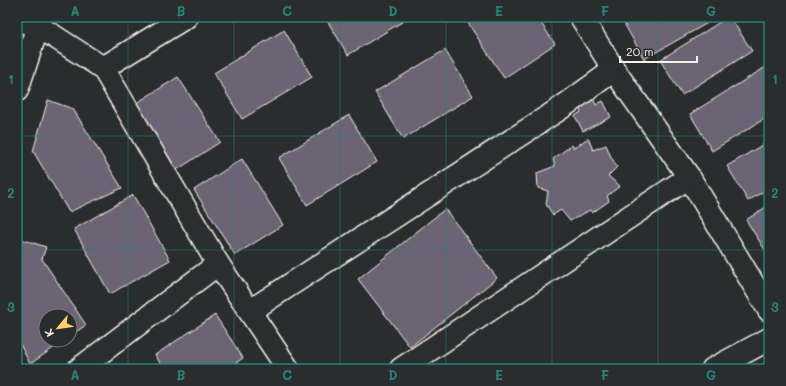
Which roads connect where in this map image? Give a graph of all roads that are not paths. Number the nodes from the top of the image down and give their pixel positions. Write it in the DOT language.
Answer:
graph roads {
  1 [pos="186,17"];
  2 [pos="581,17"];
  3 [pos="17,20"];
  4 [pos="38,26"];
  5 [pos="103,68"];
  6 [pos="614,70"];
  7 [pos="17,90"];
  8 [pos="689,177"];
  9 [pos="218,264"];
  10 [pos="769,310"];
  11 [pos="250,311"];
  12 [pos="769,339"];
  13 [pos="79,369"];
  14 [pos="288,369"];
  15 [pos="400,369"];
  16 [pos="713,369"];
  1 -- 5 [label="street"];
  2 -- 6 [label="street"];
  3 -- 4 [label="street"];
  4 -- 5 [label="street"];
  4 -- 7 [label="street"];
  5 -- 9 [label="street"];
  6 -- 8 [label="street"];
  6 -- 11 [label="street"];
  8 -- 10 [label="street"];
  8 -- 15 [label="street"];
  9 -- 11 [label="street"];
  9 -- 13 [label="street"];
  11 -- 14 [label="street"];
  12 -- 16 [label="street"];
}
